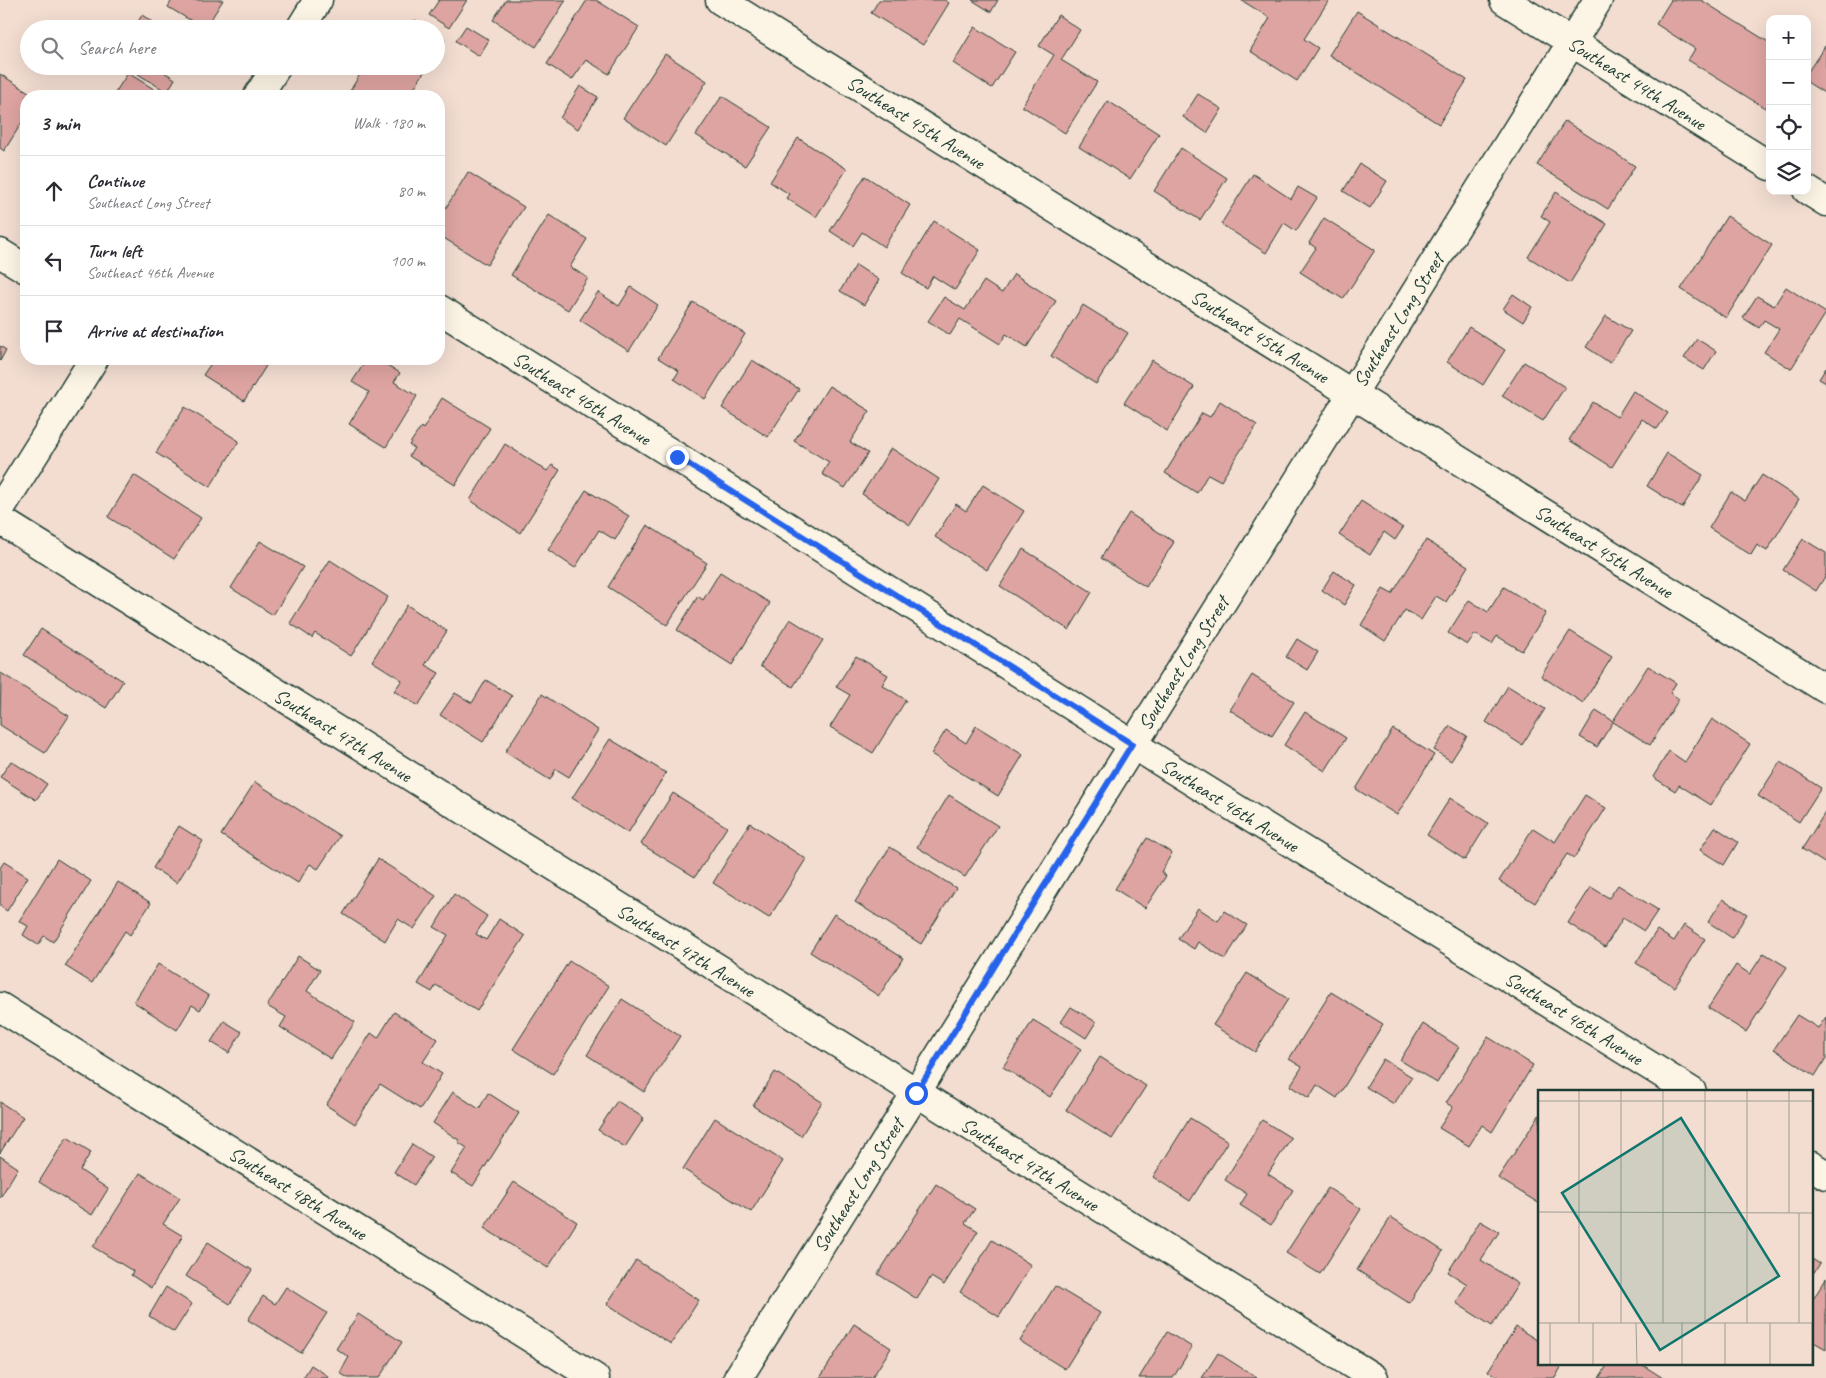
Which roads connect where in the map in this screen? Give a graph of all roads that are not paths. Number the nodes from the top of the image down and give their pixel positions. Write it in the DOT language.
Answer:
graph roads {
  1 [pos="318,0"];
  2 [pos="720,0"];
  3 [pos="1504,0"];
  4 [pos="1598,0"];
  5 [pos="306,20"];
  6 [pos="1572,42"];
  7 [pos="271,75"];
  8 [pos="262,90"];
  9 [pos="1766,163"];
  10 [pos="1811,193"];
  11 [pos="1826,202"];
  12 [pos="0,253"];
  13 [pos="20,265"];
  14 [pos="445,313"];
  15 [pos="90,365"];
  16 [pos="1352,393"];
  17 [pos="0,509"];
  18 [pos="0,520"];
  19 [pos="1826,689"];
  20 [pos="1132,744"];
  21 [pos="0,1007"];
  22 [pos="1689,1090"];
  23 [pos="916,1093"];
  24 [pos="1814,1167"];
  25 [pos="1826,1175"];
  26 [pos="595,1378"];
  27 [pos="738,1378"];
  28 [pos="1374,1378"];
  1 -- 5 [label="street"];
  2 -- 16 [label="street, Southeast 45th Avenue"];
  3 -- 6 [label="street, Southeast 44th Avenue"];
  4 -- 6 [label="street, Southeast Long Street"];
  6 -- 9 [label="street, Southeast 44th Avenue"];
  6 -- 16 [label="street, Southeast Long Street"];
  7 -- 8 [label="street"];
  10 -- 11 [label="street"];
  12 -- 13 [label="street"];
  14 -- 20 [label="street, Southeast 46th Avenue"];
  15 -- 17 [label="street"];
  16 -- 19 [label="street, Southeast 45th Avenue"];
  16 -- 20 [label="street, Southeast Long Street"];
  18 -- 23 [label="street, Southeast 47th Avenue"];
  20 -- 22 [label="street, Southeast 46th Avenue"];
  20 -- 23 [label="street, Southeast Long Street"];
  21 -- 26 [label="street, Southeast 48th Avenue"];
  23 -- 27 [label="street, Southeast Long Street"];
  23 -- 28 [label="street, Southeast 47th Avenue"];
  24 -- 25 [label="street"];
}
